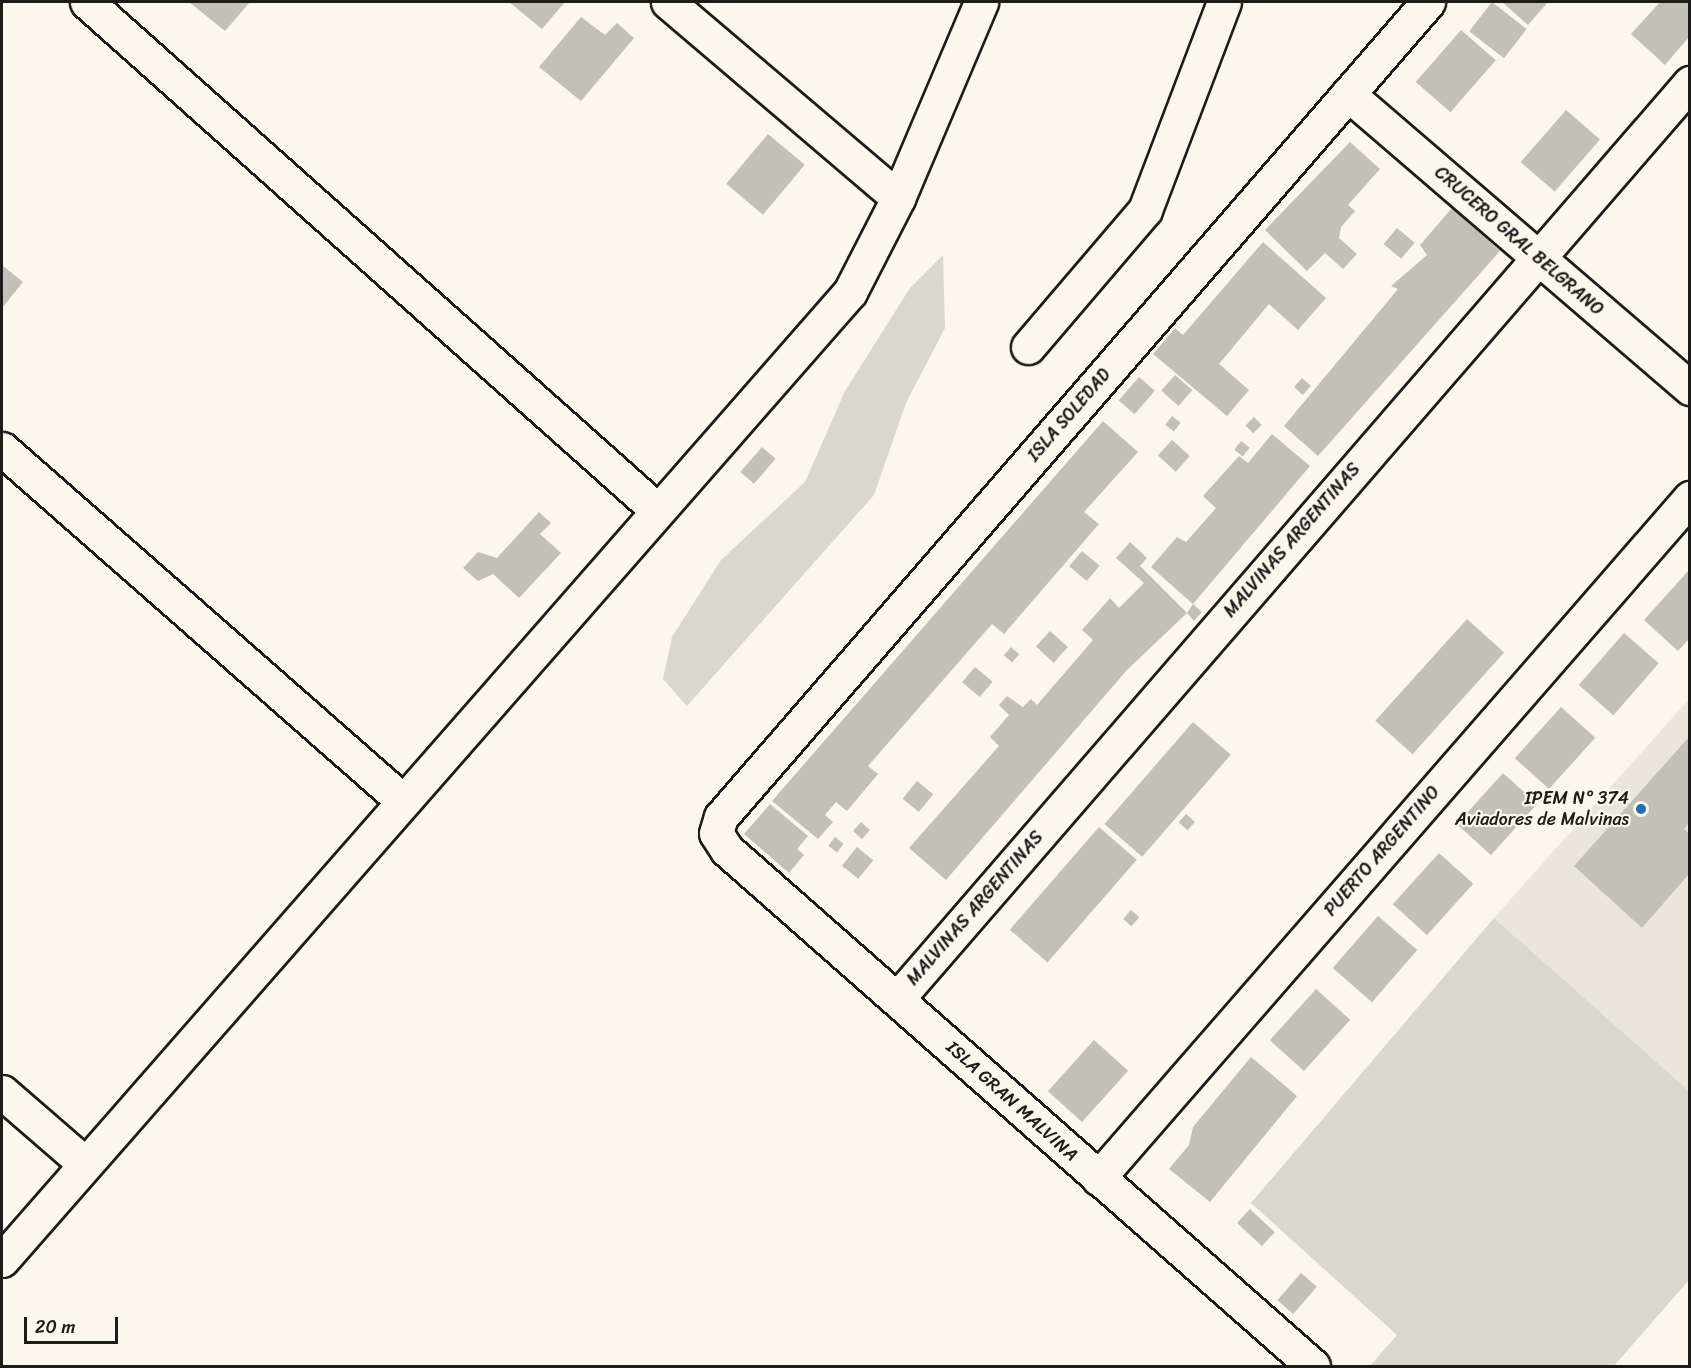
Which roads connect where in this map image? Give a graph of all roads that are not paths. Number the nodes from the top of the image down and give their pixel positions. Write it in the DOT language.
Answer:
graph roads {
  1 [pos="87,2"];
  2 [pos="669,2"];
  3 [pos="981,2"];
  4 [pos="1224,2"];
  5 [pos="1428,2"];
  6 [pos="1689,83"];
  7 [pos="1348,94"];
  8 [pos="898,198"];
  9 [pos="1537,256"];
  10 [pos="1028,347"];
  11 [pos="1689,388"];
  12 [pos="2,448"];
  13 [pos="1689,498"];
  14 [pos="657,510"];
  15 [pos="403,801"];
  16 [pos="716,832"];
  17 [pos="897,999"];
  18 [pos="2,1092"];
  19 [pos="85,1164"];
  20 [pos="1098,1178"];
  21 [pos="2,1260"];
  22 [pos="1313,1366"];
  1 -- 14 [label="street"];
  2 -- 8 [label="street"];
  3 -- 8 [label="street"];
  4 -- 10 [label="street"];
  5 -- 7 [label="street, ISLA SOLEDAD"];
  6 -- 9 [label="street, MALVINAS ARGENTINAS"];
  7 -- 9 [label="street, CRUCERO GRAL BELGRANO"];
  7 -- 16 [label="street, ISLA SOLEDAD"];
  8 -- 14 [label="street"];
  9 -- 11 [label="street, CRUCERO GRAL BELGRANO"];
  9 -- 17 [label="street, MALVINAS ARGENTINAS"];
  12 -- 15 [label="street"];
  13 -- 20 [label="street, PUERTO ARGENTINO"];
  14 -- 15 [label="street"];
  15 -- 19 [label="street"];
  16 -- 17 [label="street, ISLA GRAN MALVINA"];
  17 -- 20 [label="street, ISLA GRAN MALVINA"];
  18 -- 19 [label="street"];
  19 -- 21 [label="street"];
  20 -- 22 [label="street, ISLA GRAN MALVINA"];
}
